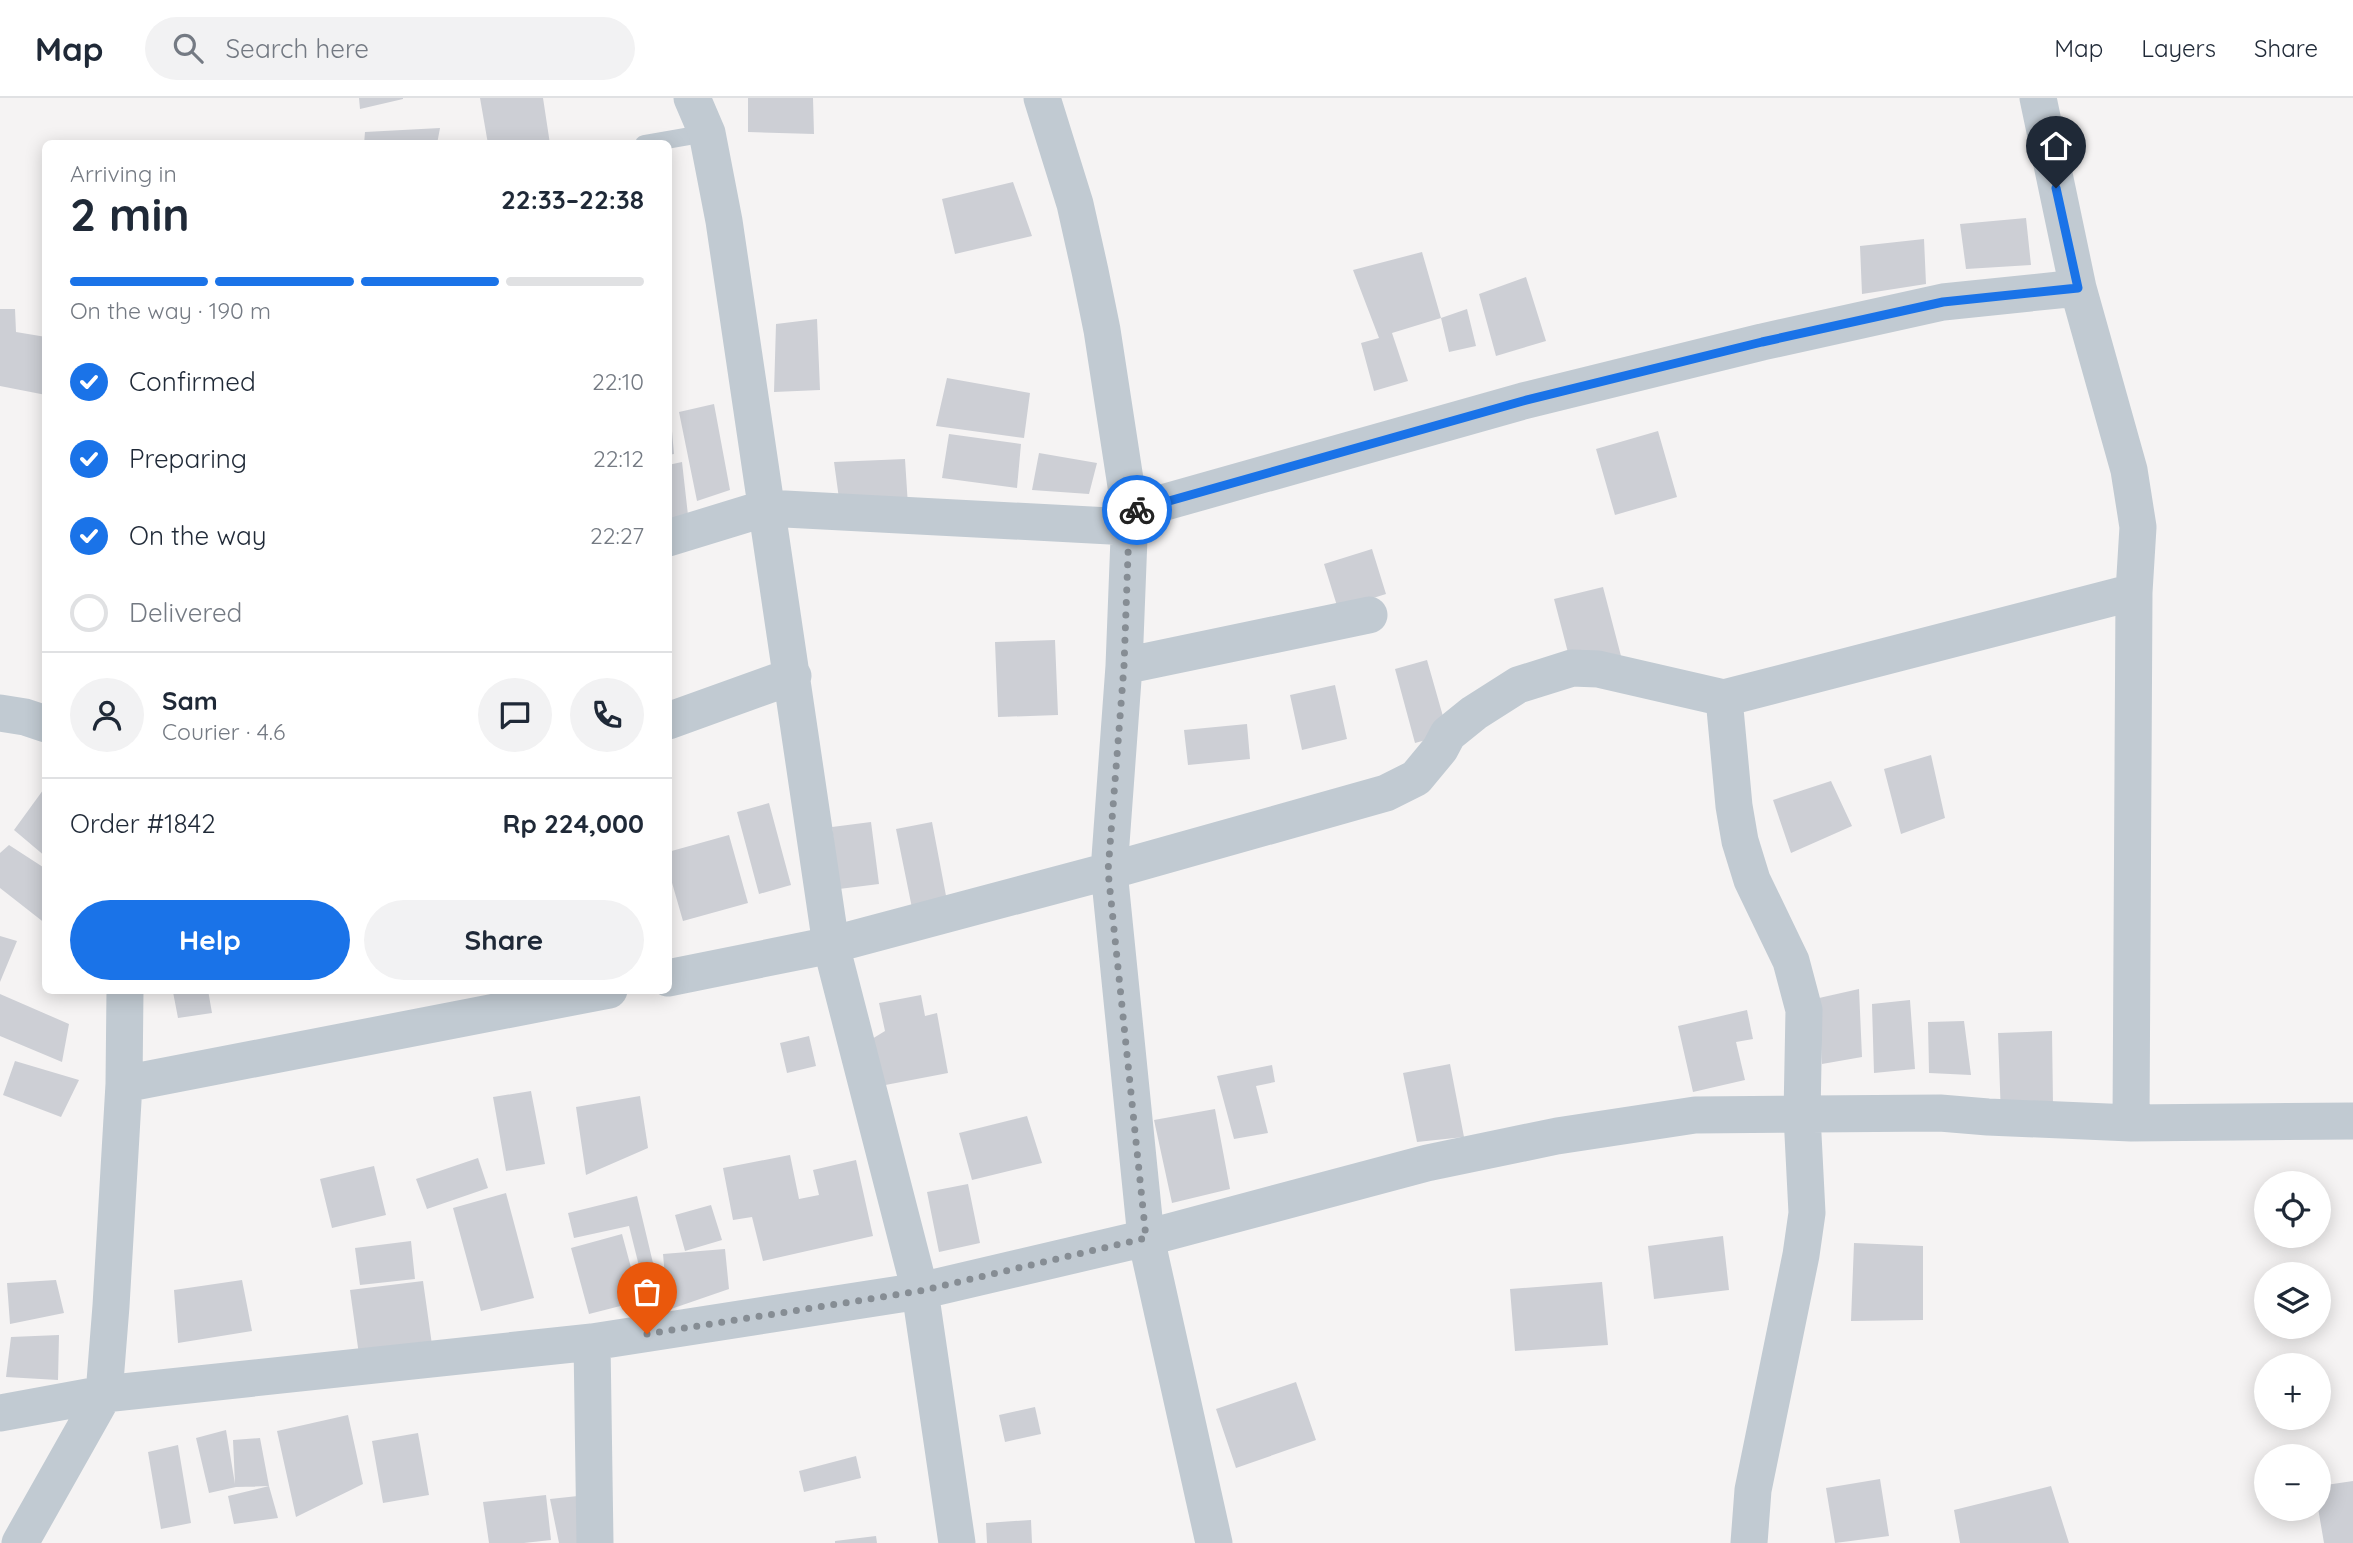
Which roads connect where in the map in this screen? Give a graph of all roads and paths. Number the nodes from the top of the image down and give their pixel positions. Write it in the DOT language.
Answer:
graph roads {
  1 [pos="692,98"];
  2 [pos="1042,98"];
  3 [pos="2038,98"];
  4 [pos="706,133"];
  5 [pos="667,140"];
  6 [pos="2078,288"];
  7 [pos="766,508"];
  8 [pos="1129,520"];
  9 [pos="672,537"];
  10 [pos="2134,592"];
  11 [pos="1369,615"];
  12 [pos="1124,666"];
  13 [pos="793,676"];
  14 [pos="1724,698"];
  15 [pos="0,713"];
  16 [pos="672,719"];
  17 [pos="42,723"];
  18 [pos="1108,871"];
  19 [pos="831,945"];
  20 [pos="672,977"];
  21 [pos="125,994"];
  22 [pos="588,994"];
  23 [pos="124,1084"];
  24 [pos="1801,1115"];
  25 [pos="2353,1121"];
  26 [pos="2131,1123"];
  27 [pos="1146,1238"];
  28 [pos="920,1291"];
  29 [pos="592,1342"];
  30 [pos="104,1394"];
  31 [pos="0,1413"];
  32 [pos="20,1543"];
  33 [pos="595,1543"];
  34 [pos="957,1543"];
  35 [pos="1214,1543"];
  36 [pos="1749,1543"];
  1 -- 4 [label="street"];
  2 -- 8 [label="street"];
  3 -- 6 [label="street"];
  4 -- 5 [label="lane"];
  4 -- 7 [label="street"];
  6 -- 8 [label="street"];
  6 -- 10 [label="street"];
  7 -- 8 [label="street"];
  7 -- 9 [label="street"];
  7 -- 13 [label="street"];
  8 -- 12 [label="street"];
  10 -- 14 [label="street"];
  10 -- 26 [label="street"];
  11 -- 12 [label="street"];
  12 -- 18 [label="street"];
  13 -- 16 [label="street"];
  13 -- 19 [label="street"];
  14 -- 18 [label="street"];
  14 -- 24 [label="street"];
  15 -- 17 [label="street"];
  18 -- 19 [label="street"];
  18 -- 27 [label="street"];
  19 -- 20 [label="street"];
  19 -- 28 [label="street"];
  21 -- 23 [label="street"];
  22 -- 23 [label="street"];
  23 -- 30 [label="street"];
  24 -- 26 [label="street"];
  24 -- 27 [label="street"];
  24 -- 36 [label="street"];
  25 -- 26 [label="street"];
  27 -- 28 [label="street"];
  27 -- 35 [label="street"];
  28 -- 29 [label="street"];
  28 -- 34 [label="street"];
  29 -- 30 [label="street"];
  29 -- 33 [label="street"];
  30 -- 31 [label="street"];
  30 -- 32 [label="street"];
}
